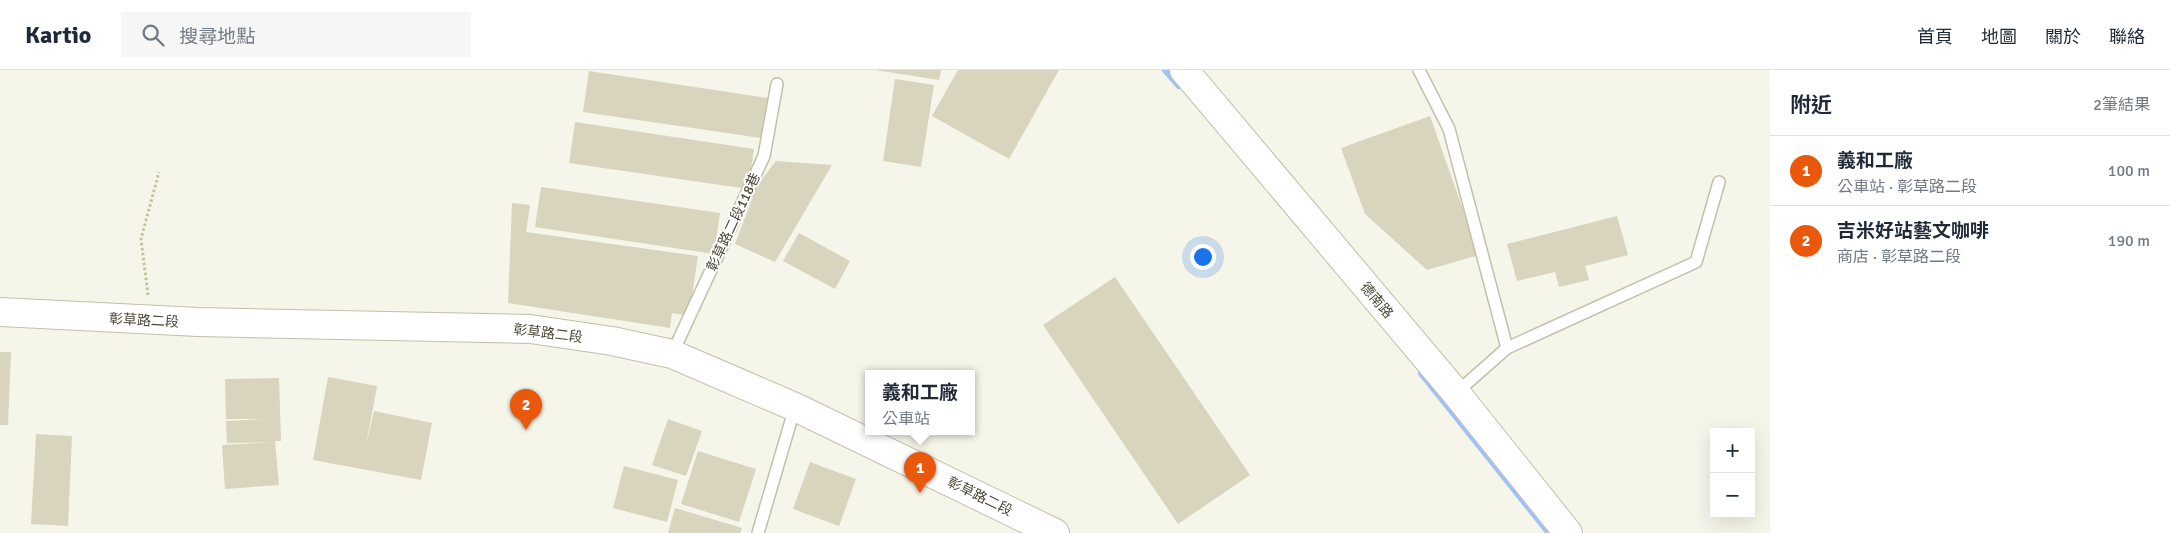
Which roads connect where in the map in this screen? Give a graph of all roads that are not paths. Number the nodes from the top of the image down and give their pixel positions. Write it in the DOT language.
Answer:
graph roads {
  1 [pos="1184,70"];
  2 [pos="1420,70"];
  3 [pos="777,84"];
  4 [pos="1719,182"];
  5 [pos="0,312"];
  6 [pos="1507,348"];
  7 [pos="672,354"];
  8 [pos="1456,393"];
  9 [pos="795,407"];
  10 [pos="758,533"];
  11 [pos="1055,533"];
  12 [pos="1568,533"];
  1 -- 8 [label="street, 德南路"];
  2 -- 6 [label="lane"];
  3 -- 7 [label="lane, 彰草路二段118巷"];
  4 -- 6 [label="lane"];
  5 -- 7 [label="street, 彰草路二段"];
  6 -- 8 [label="lane"];
  7 -- 9 [label="street, 彰草路二段"];
  8 -- 12 [label="street, 德南路"];
  9 -- 10 [label="lane"];
  9 -- 11 [label="street, 彰草路二段"];
}
